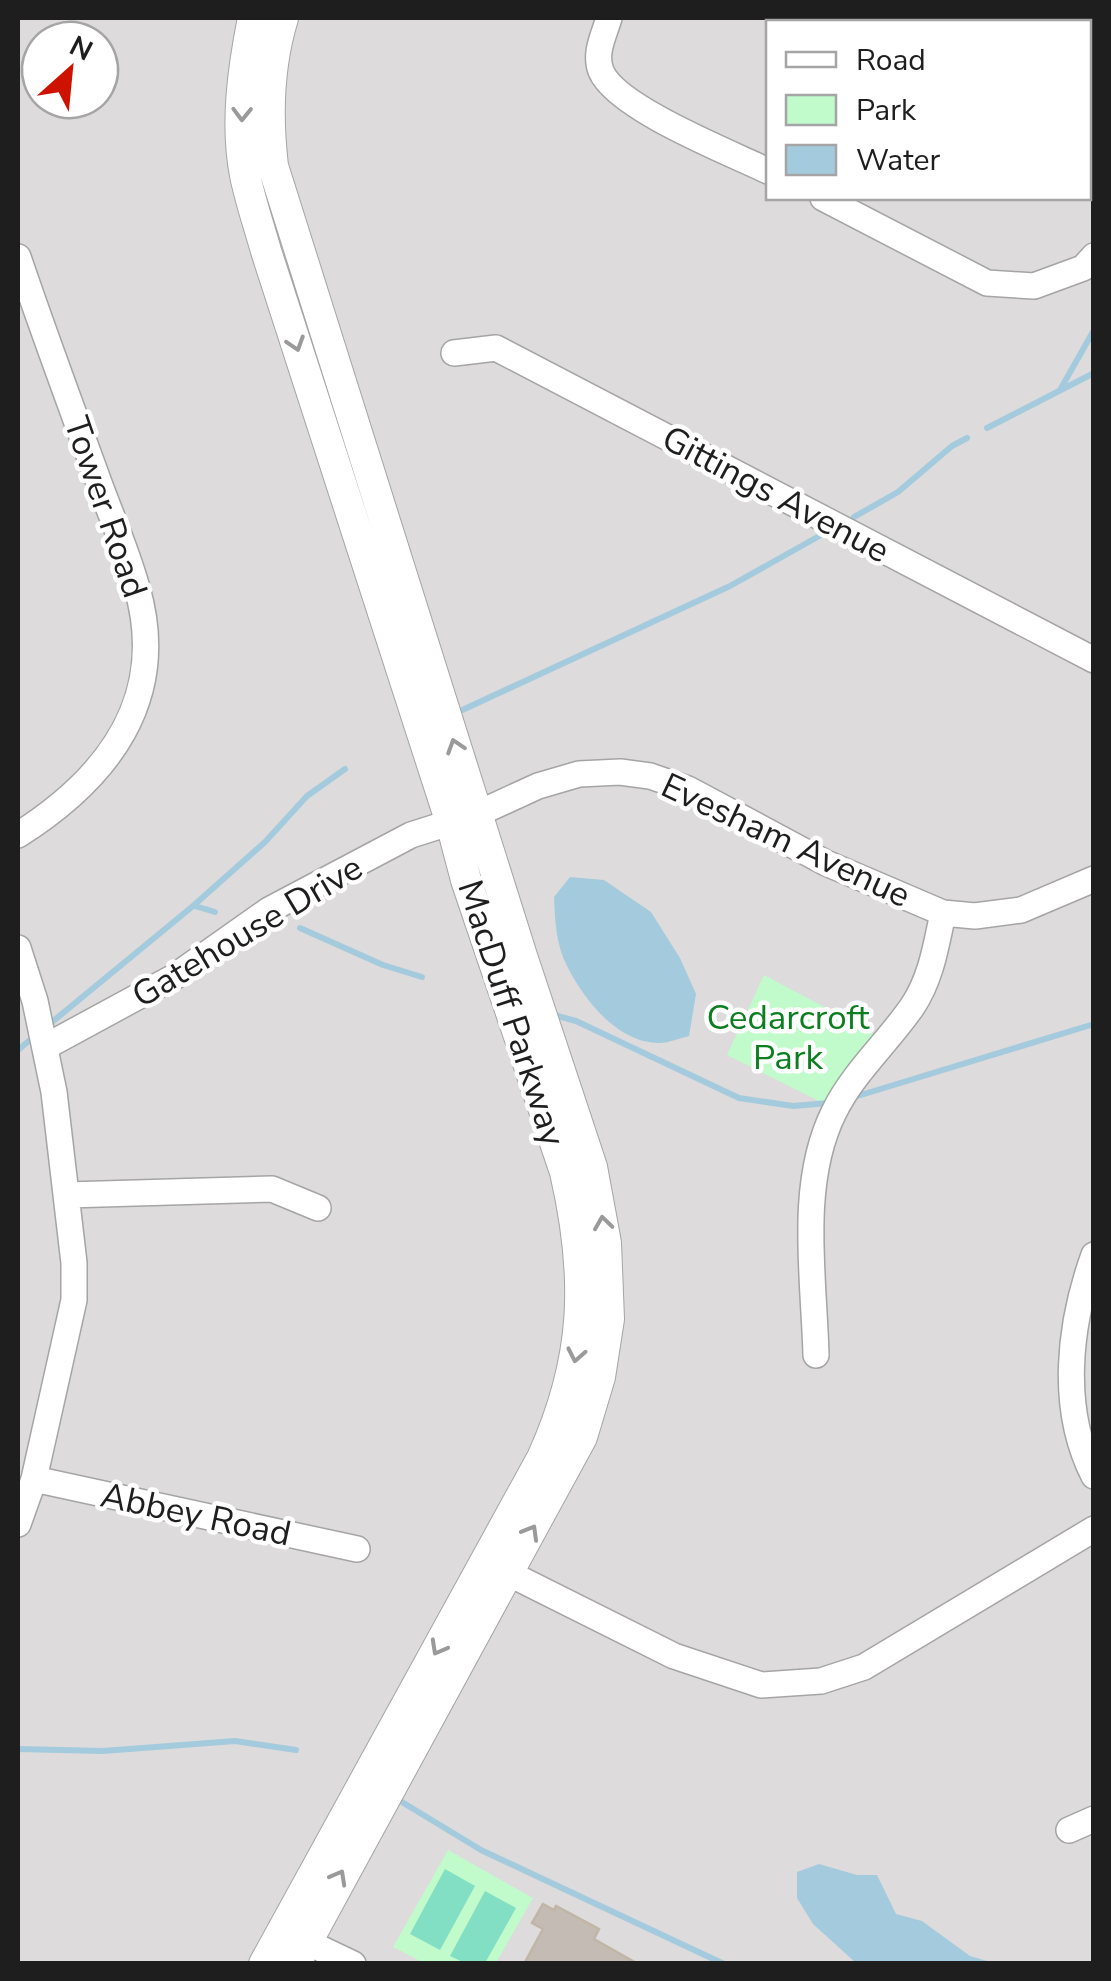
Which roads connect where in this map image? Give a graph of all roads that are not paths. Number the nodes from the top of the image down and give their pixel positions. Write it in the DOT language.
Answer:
graph roads {
  1 [pos="253,18"];
  2 [pos="283,18"];
  3 [pos="609,18"];
  4 [pos="766,170"];
  5 [pos="827,200"];
  6 [pos="18,256"];
  7 [pos="1094,256"];
  8 [pos="454,353"];
  9 [pos="1094,660"];
  10 [pos="464,819"];
  11 [pos="18,835"];
  12 [pos="1094,879"];
  13 [pos="943,914"];
  14 [pos="18,948"];
  15 [pos="45,1047"];
  16 [pos="67,1195"];
  17 [pos="318,1208"];
  18 [pos="1094,1255"];
  19 [pos="816,1354"];
  20 [pos="1094,1476"];
  21 [pos="34,1479"];
  22 [pos="18,1524"];
  23 [pos="1094,1529"];
  24 [pos="357,1550"];
  25 [pos="497,1568"];
  26 [pos="1094,1820"];
  27 [pos="1069,1830"];
  28 [pos="294,1946"];
  29 [pos="264,1964"];
  30 [pos="353,1964"];
  1 -- 10 [label="street, MacDuff Parkway, one-way"];
  10 -- 2 [label="street, MacDuff Parkway, one-way"];
  3 -- 4 [label="street"];
  5 -- 7 [label="street"];
  6 -- 11 [label="street, Tower Road"];
  8 -- 9 [label="street, Gittings Avenue"];
  10 -- 13 [label="street, Evesham Avenue"];
  10 -- 15 [label="street, Gatehouse Drive"];
  10 -- 25 [label="street, MacDuff Parkway"];
  12 -- 13 [label="street, Evesham Avenue"];
  13 -- 19 [label="street"];
  14 -- 15 [label="street"];
  15 -- 16 [label="street"];
  16 -- 17 [label="street"];
  16 -- 21 [label="street"];
  18 -- 20 [label="street"];
  21 -- 22 [label="street"];
  21 -- 24 [label="street, Abbey Road"];
  23 -- 25 [label="street"];
  25 -- 28 [label="street, MacDuff Parkway"];
  26 -- 27 [label="street"];
  28 -- 29 [label="street, MacDuff Parkway"];
  28 -- 30 [label="street"];
}
